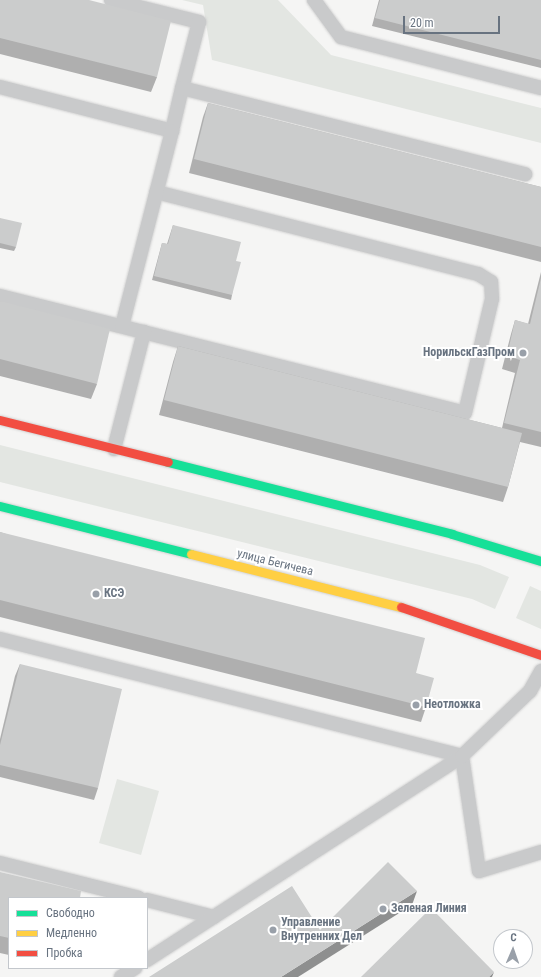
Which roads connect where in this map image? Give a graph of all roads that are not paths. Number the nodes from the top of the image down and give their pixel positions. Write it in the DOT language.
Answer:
graph roads {
  1 [pos="111,0"];
  2 [pos="314,0"];
  3 [pos="0,87"];
  4 [pos="182,88"];
  5 [pos="541,88"];
  6 [pos="172,131"];
  7 [pos="525,174"];
  8 [pos="156,192"];
  9 [pos="0,296"];
  10 [pos="122,326"];
  11 [pos="144,332"];
  12 [pos="0,420"];
  13 [pos="114,449"];
  14 [pos="0,506"];
  15 [pos="541,561"];
  16 [pos="0,639"];
  17 [pos="541,655"];
  18 [pos="541,671"];
  19 [pos="462,756"];
  20 [pos="541,852"];
  21 [pos="0,863"];
  22 [pos="135,897"];
  23 [pos="148,900"];
  24 [pos="214,917"];
  25 [pos="148,959"];
  26 [pos="133,969"];
  27 [pos="121,977"];
  1 -- 4 [label="lane"];
  2 -- 5 [label="lane"];
  3 -- 6 [label="lane"];
  4 -- 6 [label="lane"];
  4 -- 7 [label="lane"];
  6 -- 8 [label="lane"];
  8 -- 10 [label="lane"];
  8 -- 11 [label="lane"];
  9 -- 10 [label="lane"];
  10 -- 11 [label="lane"];
  11 -- 13 [label="lane"];
  12 -- 13 [label="street"];
  13 -- 15 [label="street"];
  14 -- 17 [label="street, улица Бегичева"];
  16 -- 19 [label="lane"];
  18 -- 19 [label="lane"];
  19 -- 20 [label="lane"];
  19 -- 24 [label="lane"];
  21 -- 22 [label="lane"];
  23 -- 24 [label="lane"];
  24 -- 25 [label="lane"];
  26 -- 27 [label="lane"];
}
